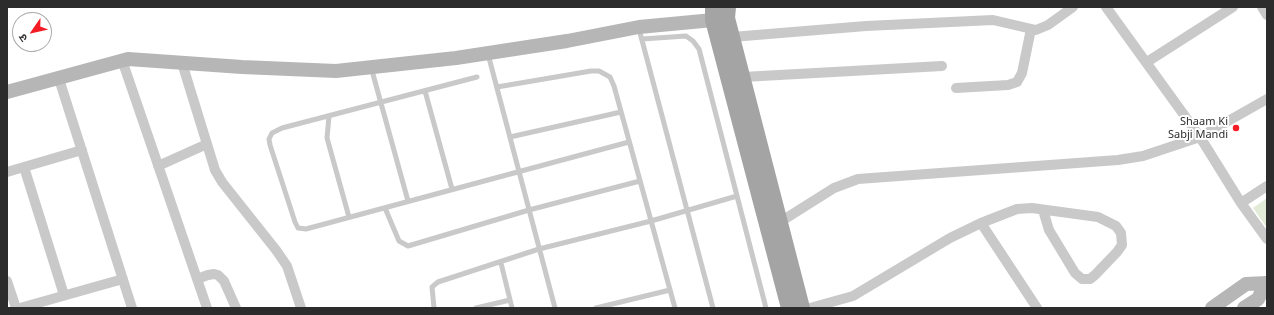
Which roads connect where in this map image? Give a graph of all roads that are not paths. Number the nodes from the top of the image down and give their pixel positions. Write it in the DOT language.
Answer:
graph roads {
  1 [pos="1073,7"];
  2 [pos="1106,7"];
  3 [pos="1233,7"];
  4 [pos="1262,7"];
  5 [pos="720,13"];
  6 [pos="1267,14"];
  7 [pos="1031,30"];
  8 [pos="641,33"];
  9 [pos="732,37"];
  10 [pos="488,53"];
  11 [pos="122,60"];
  12 [pos="1146,62"];
  13 [pos="182,63"];
  14 [pos="942,66"];
  15 [pos="371,67"];
  16 [pos="477,77"];
  17 [pos="743,77"];
  18 [pos="59,79"];
  19 [pos="497,87"];
  20 [pos="956,88"];
  21 [pos="424,91"];
  22 [pos="7,92"];
  23 [pos="1267,99"];
  24 [pos="380,102"];
  25 [pos="621,112"];
  26 [pos="329,116"];
  27 [pos="510,137"];
  28 [pos="1200,137"];
  29 [pos="629,142"];
  30 [pos="207,144"];
  31 [pos="82,150"];
  32 [pos="158,166"];
  33 [pos="24,167"];
  34 [pos="519,171"];
  35 [pos="7,172"];
  36 [pos="640,181"];
  37 [pos="1267,186"];
  38 [pos="452,189"];
  39 [pos="737,196"];
  40 [pos="408,201"];
  41 [pos="1241,204"];
  42 [pos="385,208"];
  43 [pos="688,209"];
  44 [pos="529,210"];
  45 [pos="1044,210"];
  46 [pos="349,217"];
  47 [pos="651,221"];
  48 [pos="780,222"];
  49 [pos="981,223"];
  50 [pos="1267,239"];
  51 [pos="540,249"];
  52 [pos="501,263"];
  53 [pos="123,279"];
  54 [pos="197,279"];
  55 [pos="7,281"];
  56 [pos="1266,283"];
  57 [pos="670,290"];
  58 [pos="64,295"];
  59 [pos="510,300"];
  60 [pos="1248,305"];
  61 [pos="16,308"];
  62 [pos="20,308"];
  63 [pos="132,308"];
  64 [pos="207,308"];
  65 [pos="236,308"];
  66 [pos="302,308"];
  67 [pos="434,308"];
  68 [pos="476,308"];
  69 [pos="512,308"];
  70 [pos="555,308"];
  71 [pos="596,308"];
  72 [pos="675,308"];
  73 [pos="713,308"];
  74 [pos="766,308"];
  75 [pos="789,308"];
  76 [pos="802,308"];
  77 [pos="810,308"];
  78 [pos="1036,308"];
  79 [pos="1212,308"];
  1 -- 7 [label="street"];
  2 -- 12 [label="street"];
  3 -- 12 [label="street"];
  4 -- 6 [label="street"];
  5 -- 8 [label="street"];
  5 -- 9 [label="main road"];
  5 -- 75 [label="main road"];
  7 -- 9 [label="street"];
  7 -- 20 [label="street"];
  8 -- 10 [label="street"];
  8 -- 39 [label="lane"];
  8 -- 43 [label="lane"];
  9 -- 17 [label="main road"];
  10 -- 15 [label="street"];
  10 -- 19 [label="lane"];
  11 -- 13 [label="street"];
  11 -- 18 [label="street"];
  11 -- 32 [label="street"];
  12 -- 28 [label="street"];
  13 -- 15 [label="street"];
  13 -- 30 [label="street"];
  14 -- 17 [label="street"];
  15 -- 24 [label="lane"];
  16 -- 21 [label="lane"];
  17 -- 48 [label="main road"];
  18 -- 22 [label="street"];
  18 -- 31 [label="street"];
  19 -- 25 [label="lane"];
  19 -- 27 [label="lane"];
  21 -- 24 [label="lane"];
  21 -- 38 [label="lane"];
  23 -- 28 [label="street"];
  24 -- 26 [label="lane"];
  24 -- 40 [label="lane"];
  25 -- 27 [label="lane"];
  25 -- 29 [label="lane"];
  26 -- 46 [label="lane"];
  26 -- 46 [label="lane"];
  27 -- 34 [label="lane"];
  28 -- 41 [label="street"];
  28 -- 48 [label="street"];
  29 -- 34 [label="lane"];
  29 -- 36 [label="lane"];
  30 -- 32 [label="street"];
  30 -- 66 [label="street"];
  31 -- 33 [label="street"];
  31 -- 53 [label="street"];
  32 -- 54 [label="street"];
  33 -- 35 [label="street"];
  33 -- 58 [label="street"];
  34 -- 38 [label="lane"];
  34 -- 44 [label="lane"];
  36 -- 44 [label="lane"];
  36 -- 47 [label="lane"];
  37 -- 41 [label="street"];
  38 -- 40 [label="lane"];
  39 -- 43 [label="lane"];
  39 -- 74 [label="lane"];
  40 -- 42 [label="lane"];
  41 -- 50 [label="street"];
  42 -- 44 [label="lane"];
  42 -- 46 [label="lane"];
  43 -- 47 [label="lane"];
  43 -- 73 [label="lane"];
  44 -- 51 [label="lane"];
  45 -- 45 [label="street"];
  45 -- 49 [label="street"];
  47 -- 51 [label="lane"];
  47 -- 57 [label="lane"];
  48 -- 76 [label="main road"];
  49 -- 77 [label="street"];
  49 -- 78 [label="street"];
  51 -- 52 [label="lane"];
  51 -- 70 [label="lane"];
  52 -- 59 [label="lane"];
  52 -- 67 [label="lane"];
  53 -- 58 [label="street"];
  53 -- 63 [label="street"];
  54 -- 64 [label="street"];
  54 -- 65 [label="street"];
  55 -- 61 [label="street"];
  56 -- 60 [label="street"];
  56 -- 79 [label="street"];
  57 -- 71 [label="lane"];
  57 -- 72 [label="lane"];
  58 -- 62 [label="street"];
  59 -- 68 [label="lane"];
  59 -- 69 [label="lane"];
}
